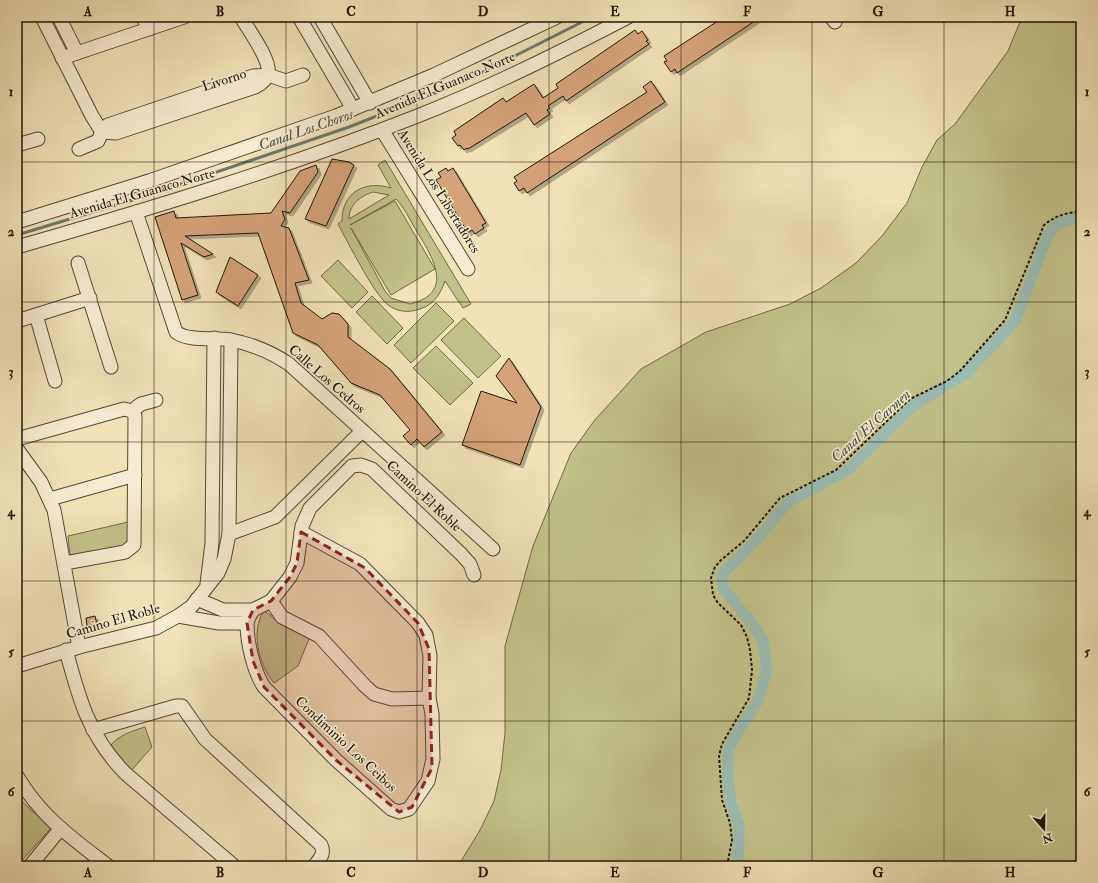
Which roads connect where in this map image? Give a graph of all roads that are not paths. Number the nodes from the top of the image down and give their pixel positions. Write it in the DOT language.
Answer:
graph roads {
  1 [pos="42,17"];
  2 [pos="59,17"];
  3 [pos="184,17"];
  4 [pos="241,17"];
  5 [pos="320,17"];
  6 [pos="557,17"];
  7 [pos="628,17"];
  8 [pos="301,22"];
  9 [pos="146,23"];
  10 [pos="77,53"];
  11 [pos="62,58"];
  12 [pos="268,75"];
  13 [pos="303,76"];
  14 [pos="370,102"];
  15 [pos="353,109"];
  16 [pos="382,130"];
  17 [pos="102,132"];
  18 [pos="38,139"];
  19 [pos="17,145"];
  20 [pos="79,149"];
  21 [pos="136,212"];
  22 [pos="17,222"];
  23 [pos="17,247"];
  24 [pos="78,263"];
  25 [pos="468,269"];
  26 [pos="90,298"];
  27 [pos="36,315"];
  28 [pos="17,321"];
  29 [pos="214,338"];
  30 [pos="231,340"];
  31 [pos="111,367"];
  32 [pos="55,382"];
  33 [pos="156,400"];
  34 [pos="132,412"];
  35 [pos="362,431"];
  36 [pos="17,440"];
  37 [pos="17,449"];
  38 [pos="135,475"];
  39 [pos="50,499"];
  40 [pos="301,532"];
  41 [pos="228,539"];
  42 [pos="212,543"];
  43 [pos="493,549"];
  44 [pos="64,563"];
  45 [pos="474,575"];
  46 [pos="206,588"];
  47 [pos="197,599"];
  48 [pos="271,601"];
  49 [pos="253,610"];
  50 [pos="178,616"];
  51 [pos="247,623"];
  52 [pos="79,647"];
  53 [pos="66,650"];
  54 [pos="17,666"];
  55 [pos="429,698"];
  56 [pos="93,730"];
  57 [pos="17,776"];
  58 [pos="61,828"];
  59 [pos="30,866"];
  60 [pos="108,866"];
  61 [pos="234,866"];
  62 [pos="314,866"];
  1 -- 11 [label="street"];
  2 -- 10 [label="street"];
  3 -- 9 [label="street"];
  4 -- 12 [label="street"];
  5 -- 8 [label="street"];
  5 -- 14 [label="street"];
  6 -- 14 [label="street, Avenida El Guanaco Norte"];
  7 -- 16 [label="street, Avenida El Guanaco Norte"];
  8 -- 15 [label="street"];
  9 -- 10 [label="street"];
  10 -- 11 [label="street"];
  11 -- 17 [label="street"];
  12 -- 13 [label="street, Livorno"];
  12 -- 17 [label="street, Livorno"];
  14 -- 15 [label="street, Avenida El Guanaco Norte"];
  15 -- 22 [label="street, Avenida El Guanaco Norte"];
  16 -- 21 [label="street, Avenida El Guanaco Norte"];
  16 -- 25 [label="street, Avenida Los Libertadores"];
  17 -- 20 [label="street, Livorno"];
  18 -- 19 [label="street"];
  21 -- 23 [label="street, Avenida El Guanaco Norte"];
  21 -- 29 [label="street, Calle Los Cedros"];
  24 -- 26 [label="street"];
  26 -- 27 [label="street"];
  26 -- 31 [label="street"];
  27 -- 28 [label="street"];
  27 -- 32 [label="street"];
  29 -- 30 [label="street, Calle Los Cedros"];
  29 -- 42 [label="street, Camino El Roble"];
  30 -- 35 [label="street, Calle Los Cedros"];
  30 -- 41 [label="street, Camino El Roble"];
  33 -- 34 [label="street"];
  34 -- 36 [label="street"];
  34 -- 38 [label="street"];
  35 -- 41 [label="street"];
  35 -- 43 [label="street, Calle Los Cedros"];
  37 -- 39 [label="street"];
  38 -- 39 [label="street"];
  38 -- 44 [label="street"];
  39 -- 44 [label="street"];
  40 -- 45 [label="street, Camino El Roble"];
  40 -- 48 [label="street"];
  40 -- 55 [label="street, Condiminio Los Ceibos"];
  41 -- 42 [label="street"];
  41 -- 46 [label="street, Camino El Roble"];
  42 -- 46 [label="street, Camino El Roble"];
  44 -- 52 [label="street"];
  46 -- 47 [label="street, Camino El Roble"];
  47 -- 49 [label="street"];
  47 -- 50 [label="street, Camino El Roble"];
  48 -- 49 [label="street"];
  48 -- 55 [label="street"];
  49 -- 51 [label="street"];
  50 -- 51 [label="street"];
  50 -- 52 [label="street, Camino El Roble"];
  51 -- 55 [label="street, Condiminio Los Ceibos"];
  52 -- 53 [label="street, Camino El Roble"];
  53 -- 54 [label="street, Camino El Roble"];
  53 -- 56 [label="street"];
  56 -- 61 [label="street"];
  56 -- 62 [label="street"];
  57 -- 58 [label="street"];
  58 -- 59 [label="street"];
  58 -- 60 [label="street"];
}
